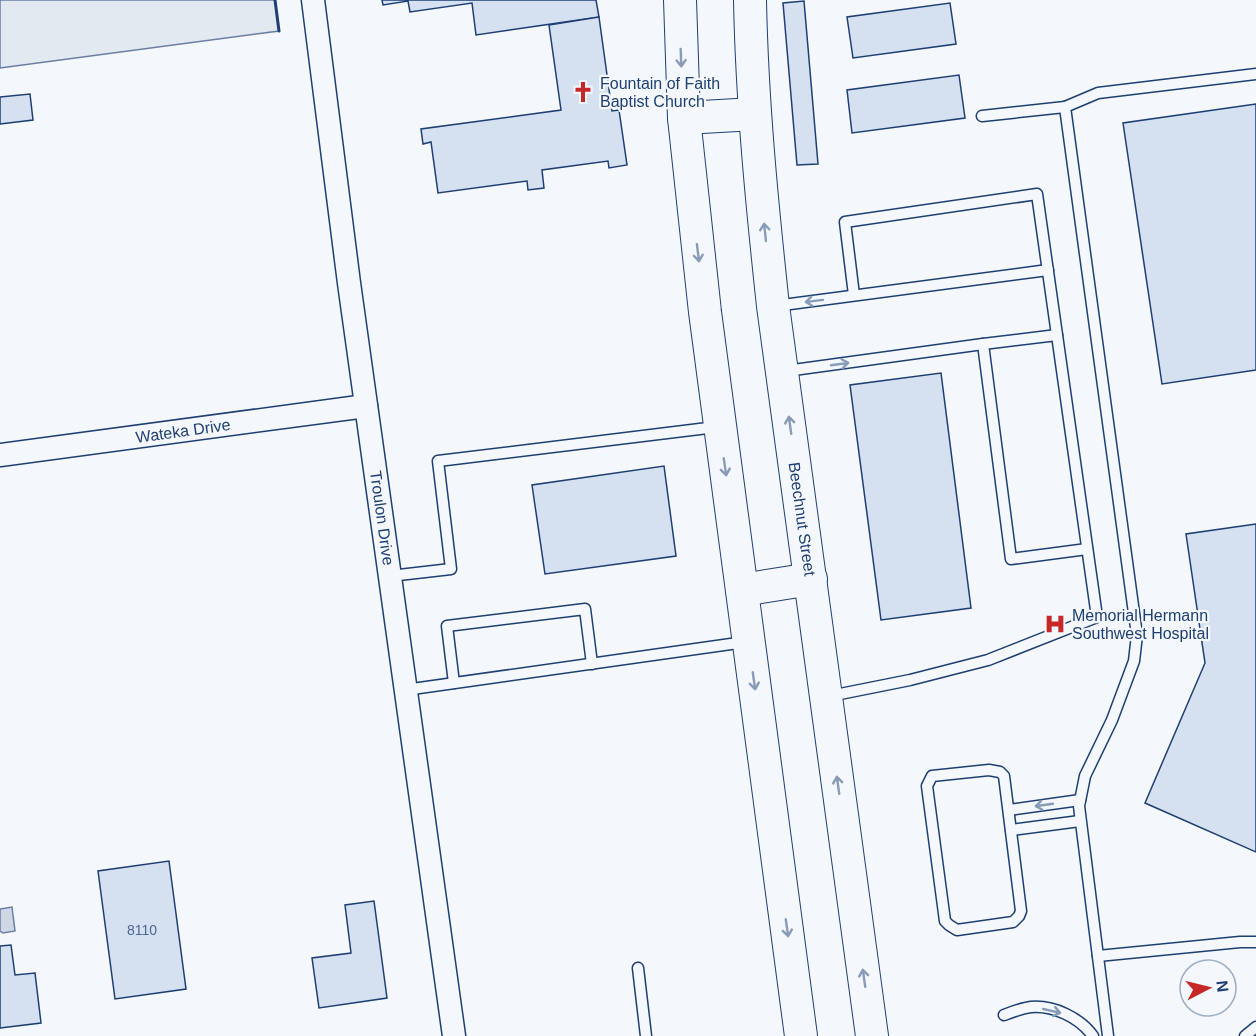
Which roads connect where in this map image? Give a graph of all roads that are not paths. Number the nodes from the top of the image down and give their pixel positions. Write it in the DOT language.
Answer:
graph roads {
  1 [pos="313,0"];
  2 [pos="680,0"];
  3 [pos="750,0"];
  4 [pos="1256,74"];
  5 [pos="1065,107"];
  6 [pos="755,114"];
  7 [pos="982,116"];
  8 [pos="684,118"];
  9 [pos="1048,270"];
  10 [pos="854,296"];
  11 [pos="773,306"];
  12 [pos="1057,335"];
  13 [pos="983,344"];
  14 [pos="782,372"];
  15 [pos="366,406"];
  16 [pos="720,426"];
  17 [pos="0,455"];
  18 [pos="1087,549"];
  19 [pos="390,576"];
  20 [pos="811,579"];
  21 [pos="742,590"];
  22 [pos="748,642"];
  23 [pos="592,664"];
  24 [pos="454,683"];
  25 [pos="405,690"];
  26 [pos="826,696"];
  27 [pos="1080,800"];
  28 [pos="1009,810"];
  29 [pos="1080,821"];
  30 [pos="1011,830"];
  31 [pos="1256,942"];
  32 [pos="1098,956"];
  33 [pos="638,968"];
  34 [pos="1004,1015"];
  35 [pos="1256,1027"];
  36 [pos="454,1036"];
  37 [pos="646,1036"];
  38 [pos="801,1036"];
  39 [pos="872,1036"];
  40 [pos="1094,1036"];
  41 [pos="1108,1036"];
  42 [pos="1245,1036"];
  1 -- 15 [label="street, Troulon Drive"];
  2 -- 8 [label="main road, one-way"];
  3 -- 6 [label="main road, Beechnut Street"];
  4 -- 5 [label="lane"];
  5 -- 7 [label="lane"];
  5 -- 27 [label="lane"];
  6 -- 8 [label="main road"];
  11 -- 6 [label="main road, Beechnut Street, one-way"];
  8 -- 16 [label="main road, one-way"];
  9 -- 10 [label="lane"];
  9 -- 10 [label="lane"];
  9 -- 12 [label="lane"];
  10 -- 11 [label="lane, one-way"];
  11 -- 14 [label="main road, Beechnut Street"];
  12 -- 13 [label="lane"];
  12 -- 18 [label="lane"];
  14 -- 13 [label="lane, one-way"];
  13 -- 18 [label="lane"];
  20 -- 14 [label="main road, Beechnut Street, one-way"];
  15 -- 17 [label="street, Wateka Drive"];
  15 -- 19 [label="street, Troulon Drive"];
  16 -- 19 [label="lane"];
  16 -- 21 [label="main road, one-way"];
  18 -- 26 [label="lane"];
  19 -- 25 [label="street, Troulon Drive"];
  20 -- 21 [label="main road"];
  20 -- 26 [label="main road, Beechnut Street"];
  21 -- 22 [label="main road"];
  22 -- 23 [label="lane"];
  22 -- 38 [label="main road, one-way"];
  23 -- 24 [label="lane"];
  23 -- 24 [label="lane"];
  24 -- 25 [label="lane"];
  25 -- 36 [label="street, Troulon Drive"];
  39 -- 26 [label="main road, Beechnut Street, one-way"];
  27 -- 28 [label="lane, one-way"];
  27 -- 29 [label="lane"];
  28 -- 30 [label="lane"];
  28 -- 30 [label="lane"];
  29 -- 30 [label="lane"];
  29 -- 32 [label="lane"];
  31 -- 32 [label="lane"];
  32 -- 41 [label="lane"];
  33 -- 37 [label="lane"];
  34 -- 40 [label="lane, one-way"];
  35 -- 42 [label="lane"];
}
